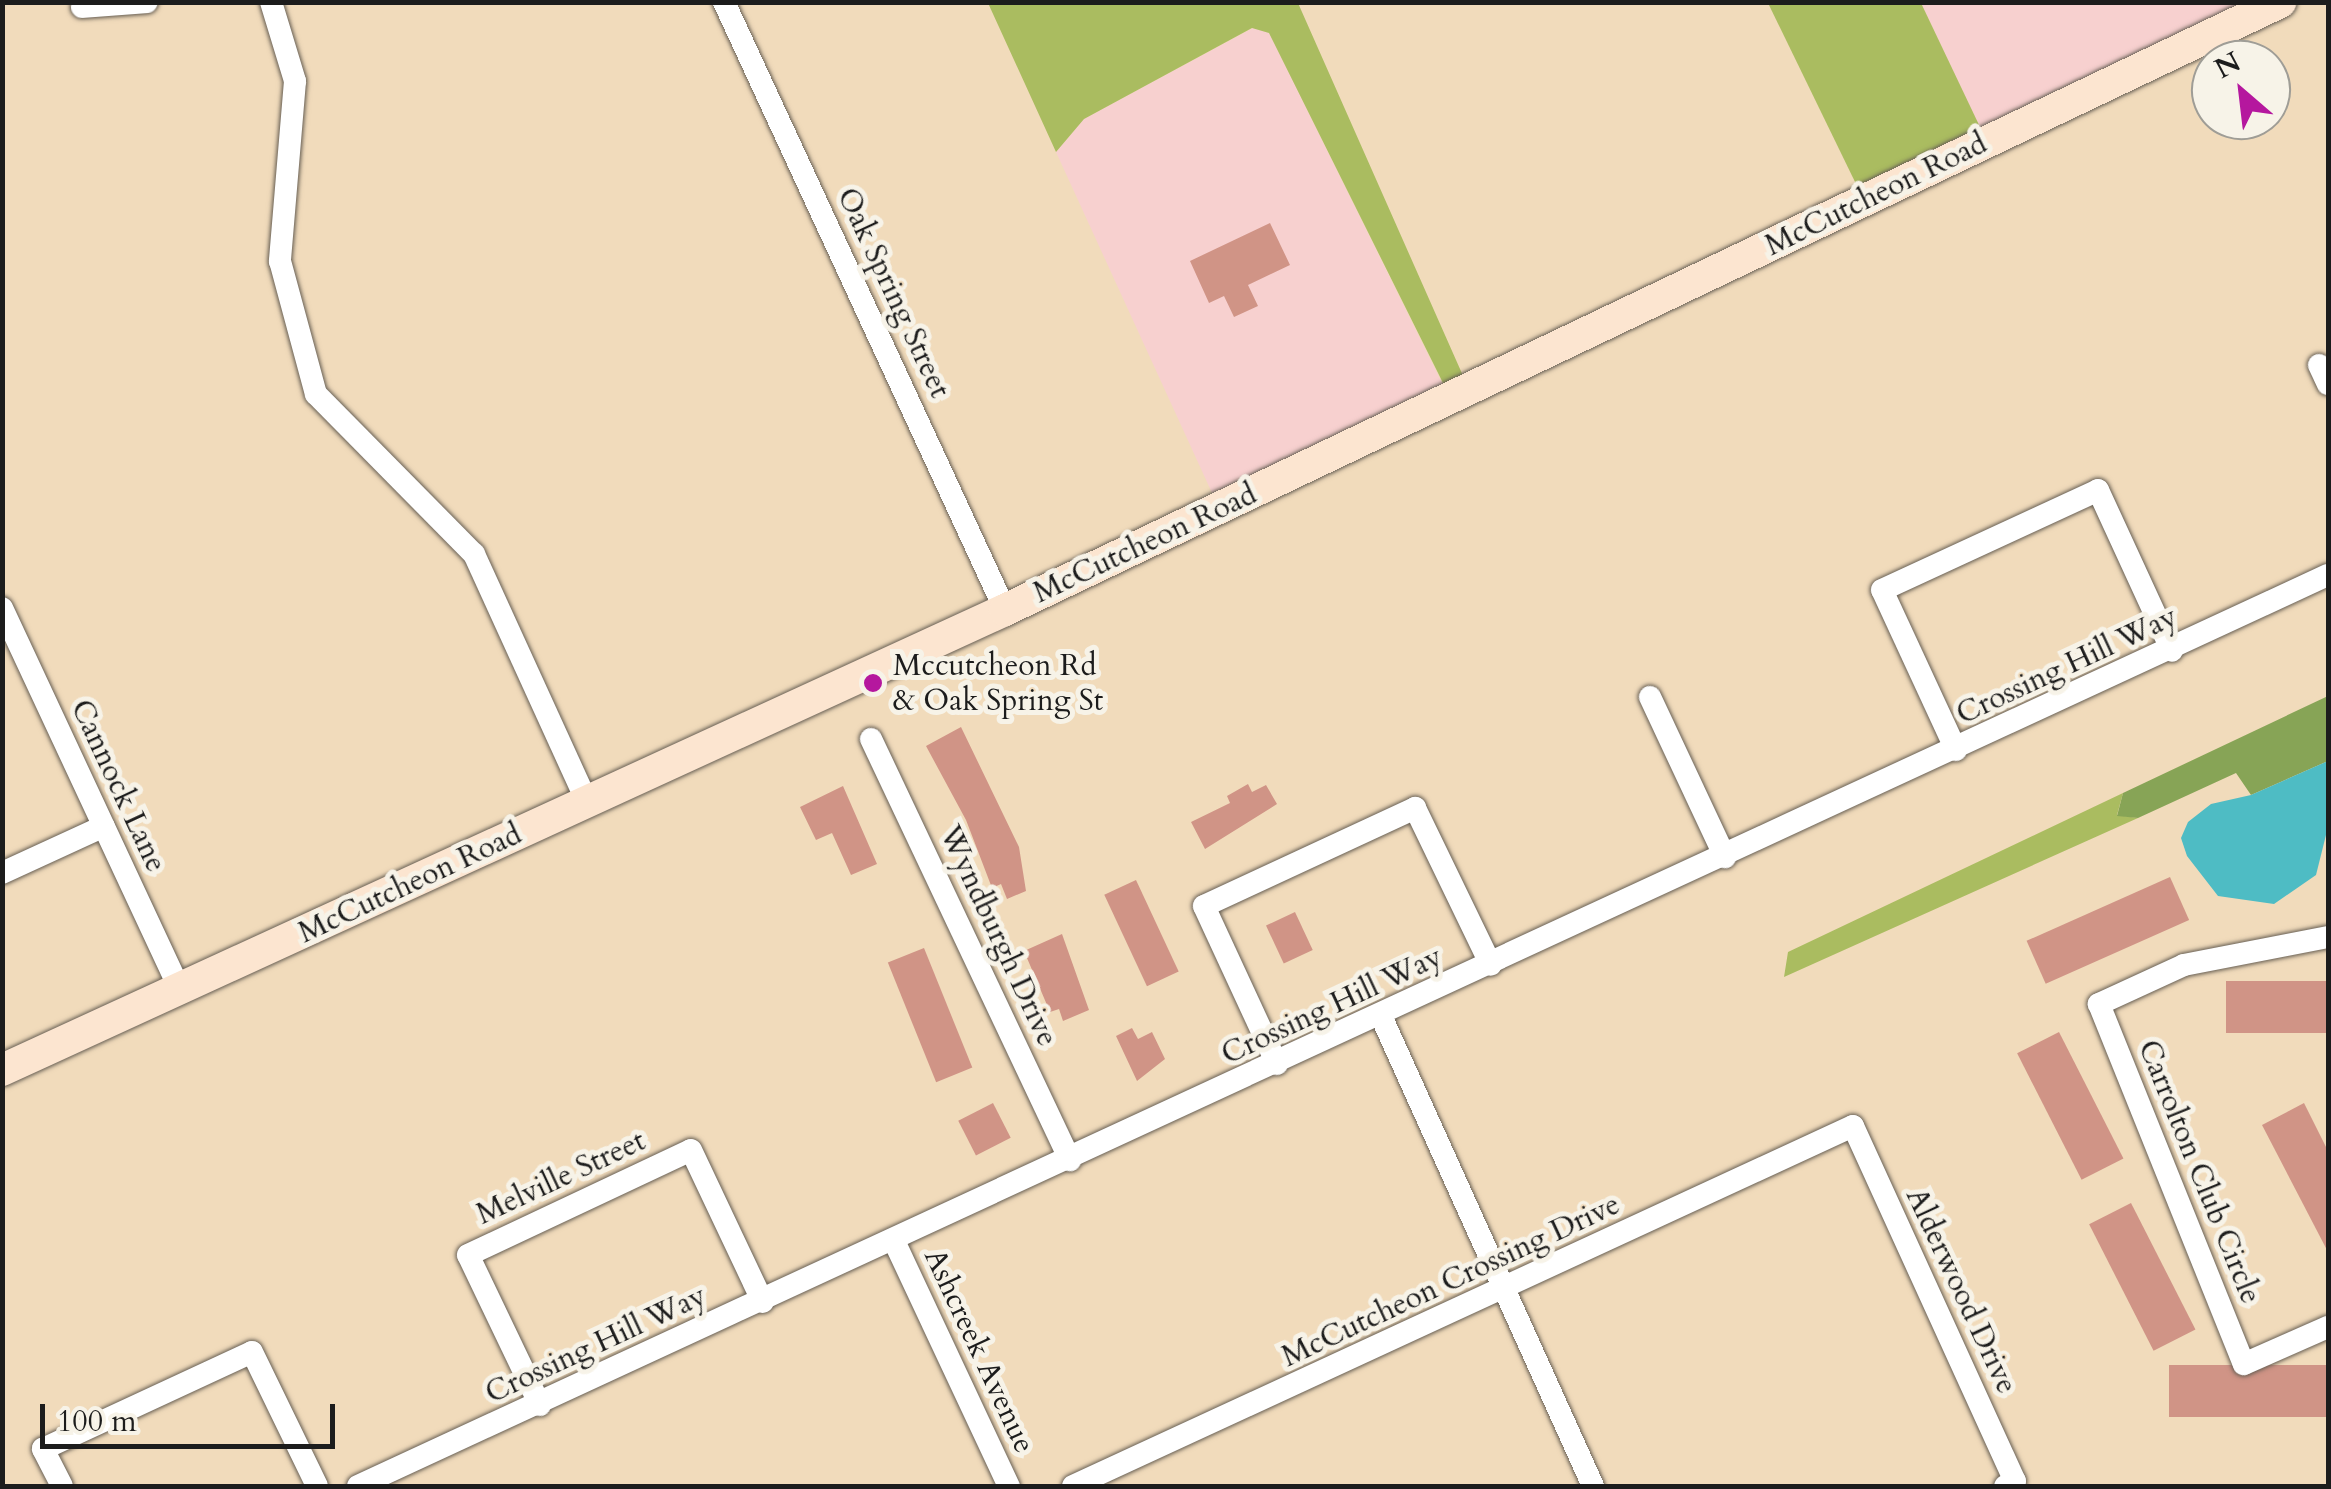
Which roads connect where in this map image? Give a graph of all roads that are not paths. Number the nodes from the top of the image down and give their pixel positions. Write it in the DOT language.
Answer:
graph roads {
  1 [pos="147,2"];
  2 [pos="272,2"];
  3 [pos="724,2"];
  4 [pos="2280,2"];
  5 [pos="82,7"];
  6 [pos="2328,575"];
  7 [pos="2,608"];
  8 [pos="1005,610"];
  9 [pos="2172,651"];
  10 [pos="1650,697"];
  11 [pos="871,739"];
  12 [pos="1956,750"];
  13 [pos="587,802"];
  14 [pos="104,826"];
  15 [pos="1725,857"];
  16 [pos="2,874"];
  17 [pos="2328,937"];
  18 [pos="1492,966"];
  19 [pos="180,990"];
  20 [pos="1381,1016"];
  21 [pos="1277,1064"];
  22 [pos="2,1070"];
  23 [pos="1853,1126"];
  24 [pos="1070,1160"];
  25 [pos="894,1241"];
  26 [pos="1507,1290"];
  27 [pos="763,1302"];
  28 [pos="2328,1327"];
  29 [pos="540,1405"];
  30 [pos="2010,1484"];
  31 [pos="62,1486"];
  32 [pos="317,1486"];
  33 [pos="358,1486"];
  34 [pos="1009,1486"];
  35 [pos="1073,1486"];
  36 [pos="1593,1486"];
  1 -- 5 [label="street"];
  2 -- 13 [label="street"];
  3 -- 8 [label="street, Oak Spring Street"];
  4 -- 8 [label="main road, McCutcheon Road"];
  6 -- 9 [label="street, Crossing Hill Way"];
  7 -- 14 [label="street, Cannock Lane"];
  8 -- 13 [label="main road, McCutcheon Road"];
  9 -- 12 [label="street, Crossing Hill Way"];
  9 -- 12 [label="street"];
  10 -- 15 [label="street"];
  11 -- 24 [label="street, Wyndburgh Drive"];
  12 -- 15 [label="street, Crossing Hill Way"];
  13 -- 19 [label="main road, McCutcheon Road"];
  14 -- 16 [label="street"];
  14 -- 19 [label="street, Cannock Lane"];
  15 -- 18 [label="street, Crossing Hill Way"];
  17 -- 28 [label="street, Carrolton Club Circle"];
  18 -- 20 [label="street, Crossing Hill Way"];
  18 -- 21 [label="street"];
  19 -- 22 [label="main road, McCutcheon Road"];
  20 -- 21 [label="street, Crossing Hill Way"];
  20 -- 26 [label="street"];
  21 -- 24 [label="street, Crossing Hill Way"];
  23 -- 26 [label="street, McCutcheon Crossing Drive"];
  23 -- 30 [label="street, Alderwood Drive"];
  24 -- 25 [label="street, Crossing Hill Way"];
  25 -- 27 [label="street, Crossing Hill Way"];
  25 -- 34 [label="street, Ashcreek Avenue"];
  26 -- 35 [label="street, McCutcheon Crossing Drive"];
  26 -- 36 [label="street"];
  27 -- 29 [label="street, Crossing Hill Way"];
  27 -- 29 [label="street, Melville Street"];
  29 -- 33 [label="street, Crossing Hill Way"];
  31 -- 32 [label="street"];
}
